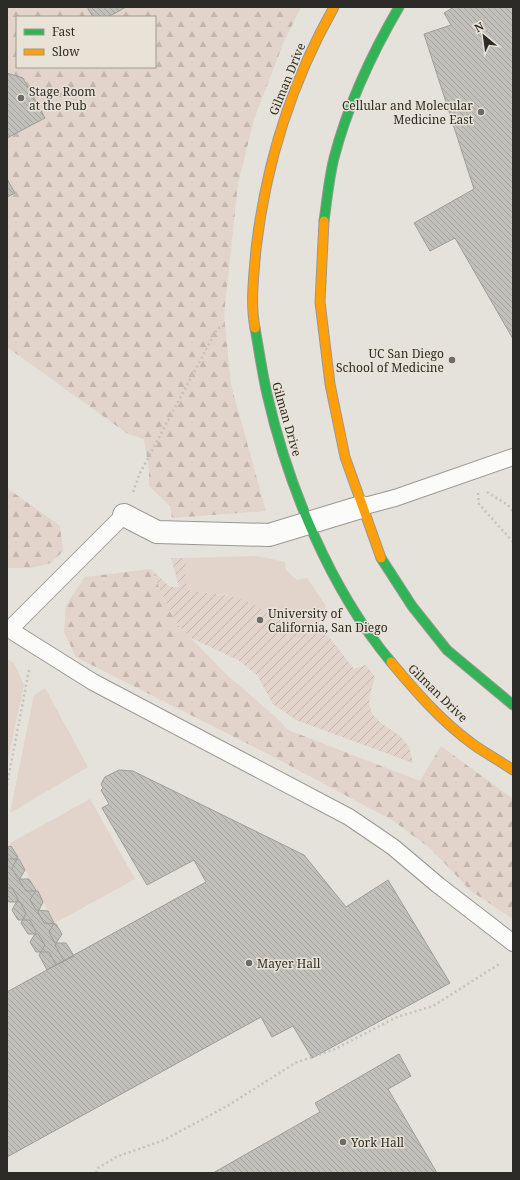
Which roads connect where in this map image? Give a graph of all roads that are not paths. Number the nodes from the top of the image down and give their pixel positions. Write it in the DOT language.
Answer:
graph roads {
  1 [pos="334,7"];
  2 [pos="399,7"];
  3 [pos="513,457"];
  4 [pos="361,507"];
  5 [pos="124,515"];
  6 [pos="310,524"];
  7 [pos="8,629"];
  8 [pos="513,705"];
  9 [pos="513,770"];
  10 [pos="513,943"];
  1 -- 6 [label="main road, Gilman Drive"];
  2 -- 4 [label="main road"];
  3 -- 4 [label="lane"];
  4 -- 6 [label="street"];
  4 -- 8 [label="main road"];
  5 -- 6 [label="street"];
  5 -- 7 [label="lane"];
  6 -- 9 [label="main road, Gilman Drive"];
  7 -- 10 [label="lane"];
}
